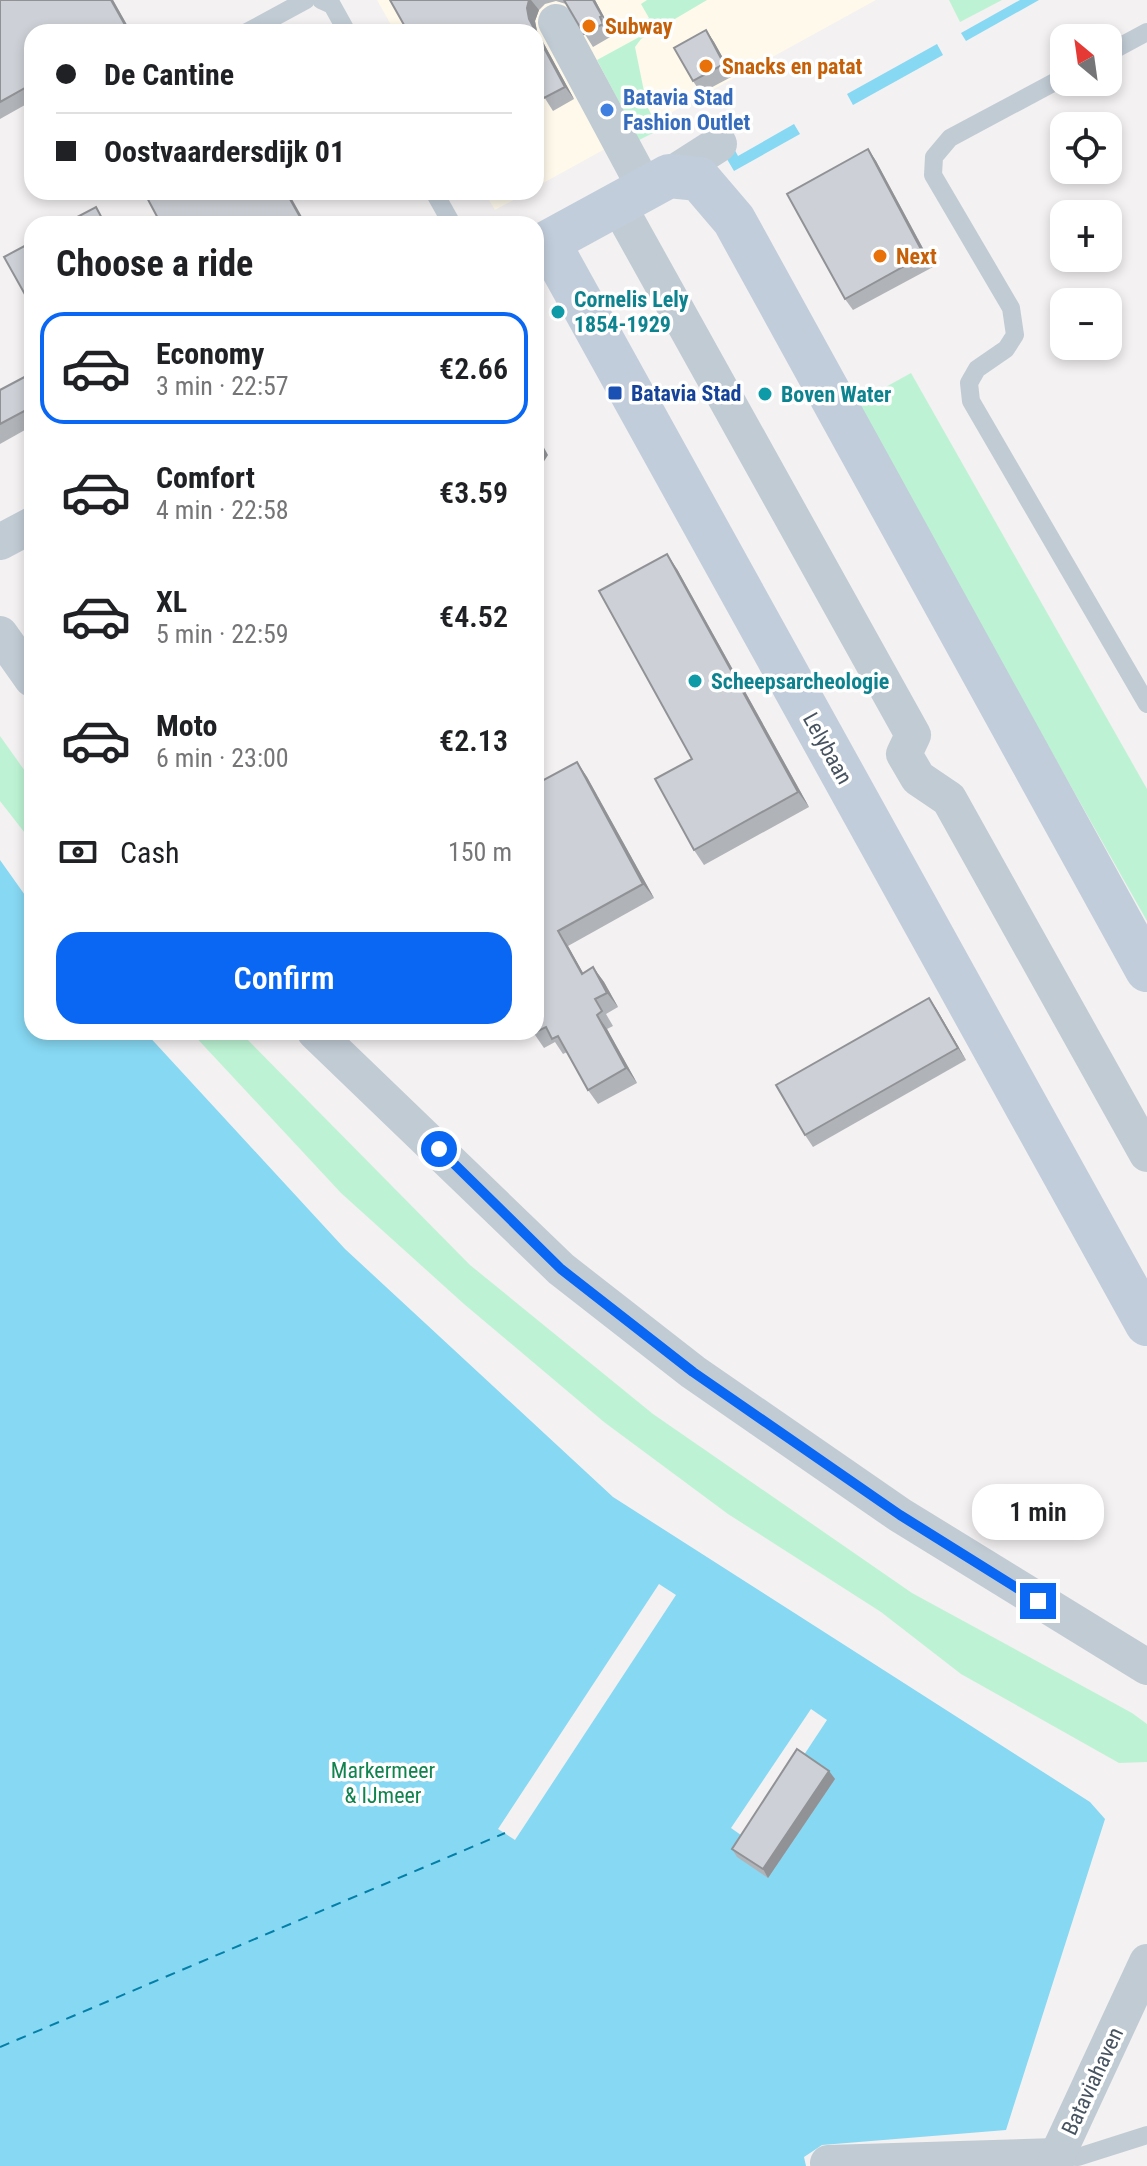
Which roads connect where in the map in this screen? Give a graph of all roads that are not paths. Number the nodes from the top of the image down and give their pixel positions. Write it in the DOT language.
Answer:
graph roads {
  1 [pos="306,0"];
  2 [pos="321,0"];
  3 [pos="556,22"];
  4 [pos="262,24"];
  5 [pos="343,24"];
  6 [pos="1147,32"];
  7 [pos="1122,45"];
  8 [pos="1050,84"];
  9 [pos="719,144"];
  10 [pos="644,189"];
  11 [pos="544,244"];
  12 [pos="544,249"];
  13 [pos="24,529"];
  14 [pos="0,542"];
  15 [pos="0,634"];
  16 [pos="24,668"];
  17 [pos="1147,704"];
  18 [pos="1147,970"];
  19 [pos="323,1040"];
  20 [pos="1147,1154"];
  21 [pos="1147,1324"];
  22 [pos="1147,1667"];
  23 [pos="1147,1962"];
  24 [pos="1147,2135"];
  25 [pos="1056,2161"];
  26 [pos="830,2166"];
  1 -- 4 [label="lane"];
  2 -- 5 [label="lane"];
  3 -- 10 [label="street"];
  6 -- 7 [label="lane"];
  8 -- 17 [label="lane"];
  9 -- 10 [label="street"];
  10 -- 11 [label="street, Lelybaan"];
  10 -- 18 [label="street"];
  10 -- 20 [label="street"];
  12 -- 21 [label="street, Lelybaan"];
  13 -- 14 [label="street"];
  15 -- 16 [label="street"];
  19 -- 22 [label="street"];
  23 -- 25 [label="street, Bataviahaven"];
  24 -- 25 [label="lane, Bataviahaven"];
  25 -- 26 [label="street, Bataviahaven"];
}
